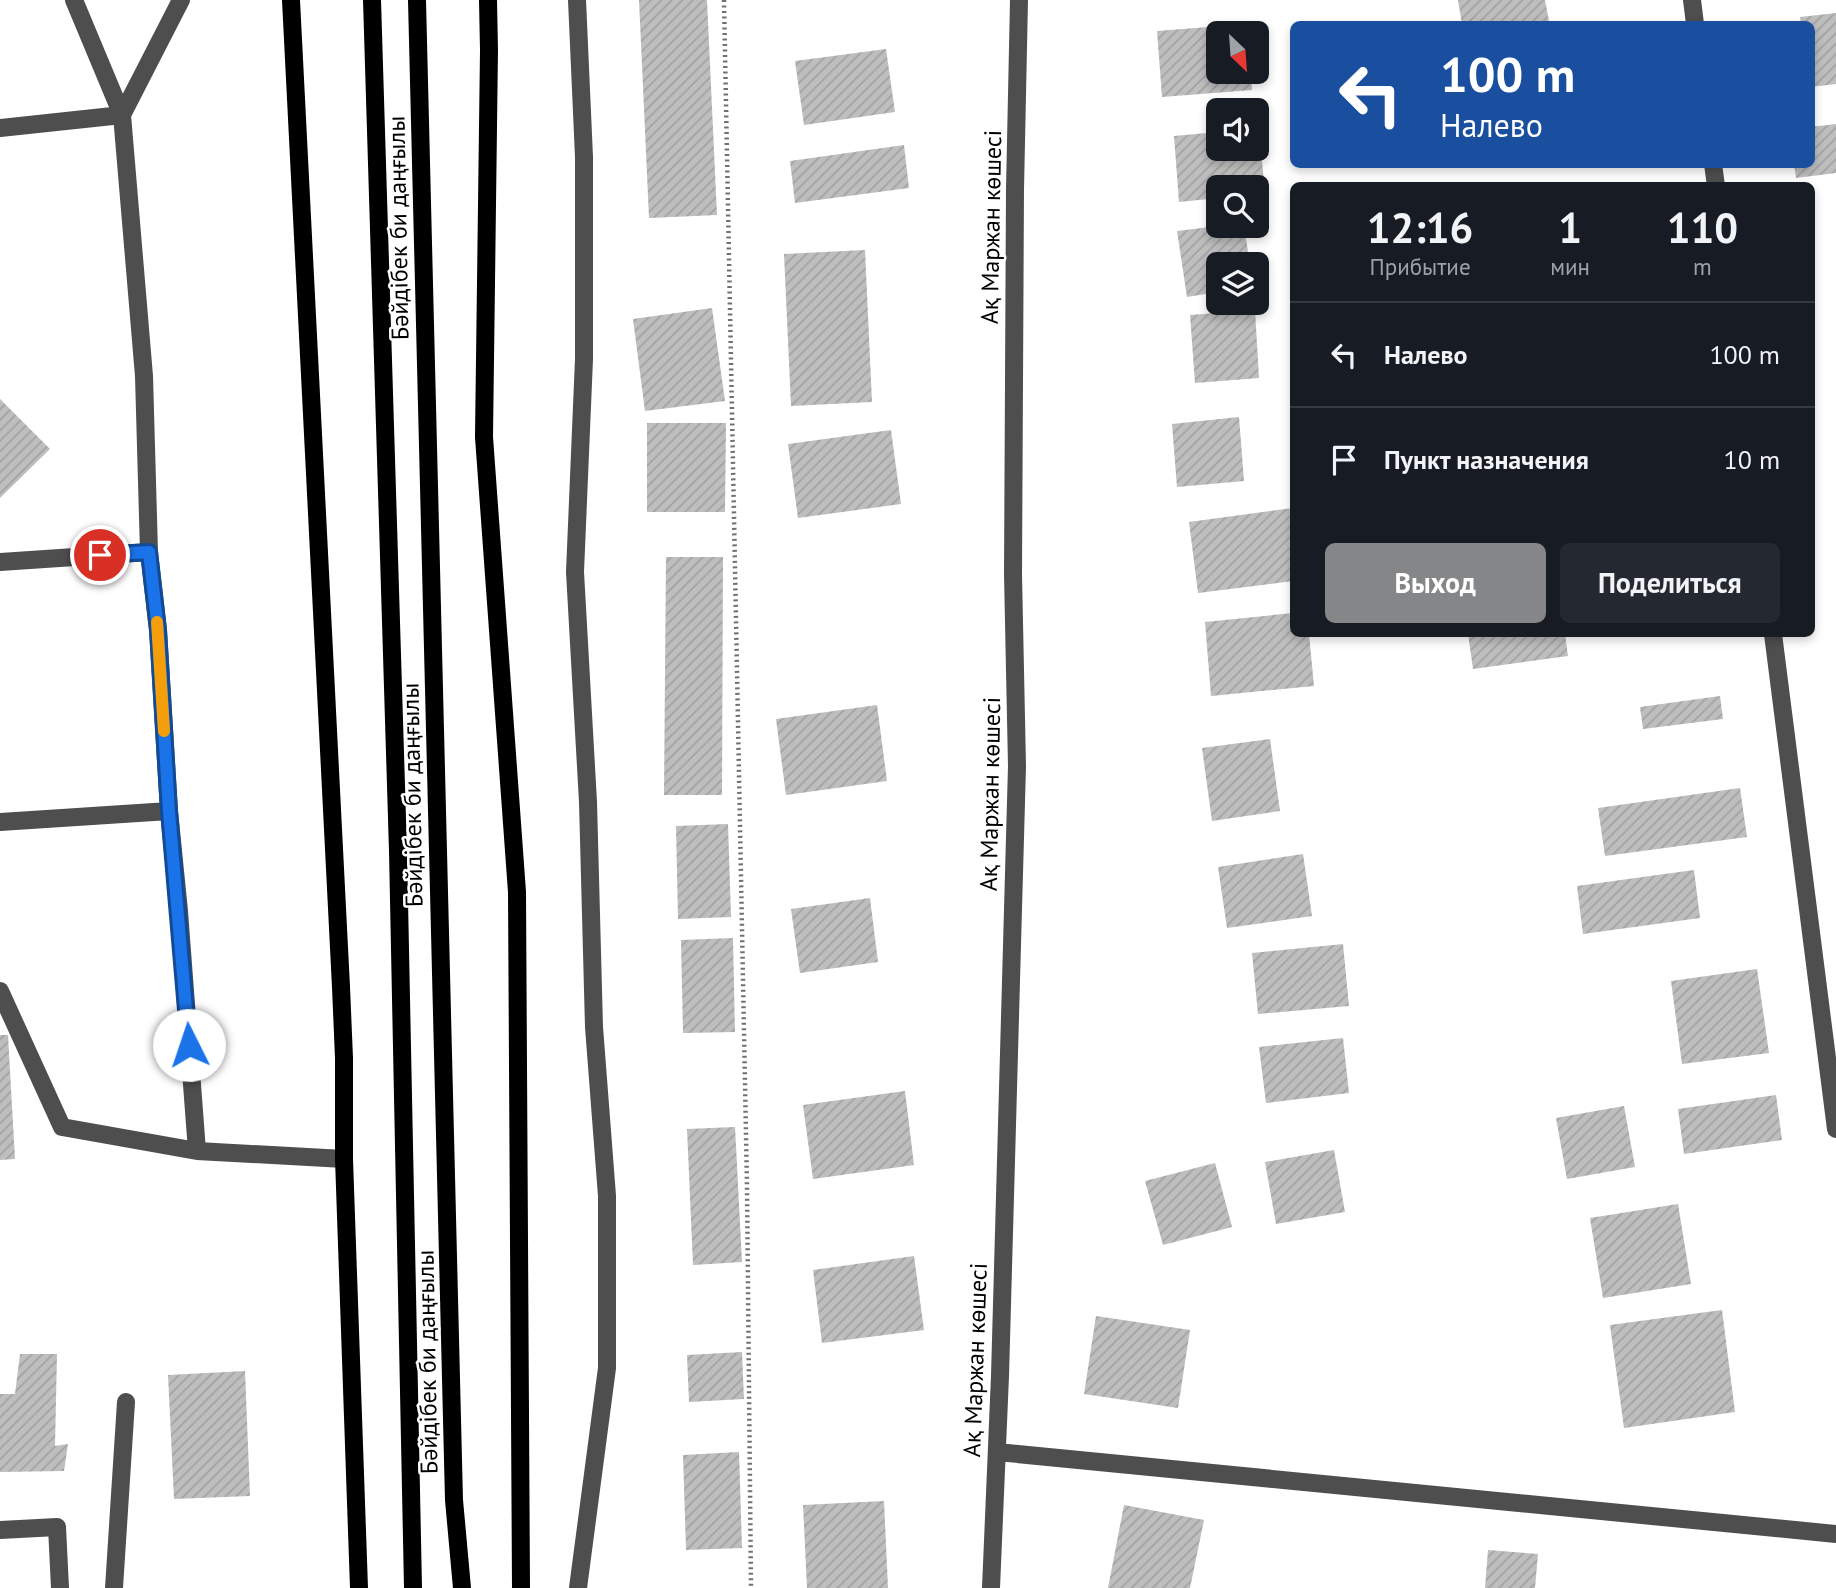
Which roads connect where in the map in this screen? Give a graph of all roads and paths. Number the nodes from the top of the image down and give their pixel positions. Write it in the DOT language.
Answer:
graph roads {
  1 [pos="74,0"];
  2 [pos="181,0"];
  3 [pos="292,0"];
  4 [pos="372,0"];
  5 [pos="417,0"];
  6 [pos="488,0"];
  7 [pos="576,0"];
  8 [pos="724,0"];
  9 [pos="1019,0"];
  10 [pos="1692,0"];
  11 [pos="1695,21"];
  12 [pos="122,115"];
  13 [pos="0,128"];
  14 [pos="149,552"];
  15 [pos="0,562"];
  16 [pos="1773,637"];
  17 [pos="169,811"];
  18 [pos="0,821"];
  19 [pos="0,991"];
  20 [pos="1836,1129"];
  21 [pos="197,1151"];
  22 [pos="344,1159"];
  23 [pos="126,1402"];
  24 [pos="997,1452"];
  25 [pos="0,1530"];
  26 [pos="1836,1534"];
  27 [pos="60,1588"];
  28 [pos="114,1588"];
  29 [pos="359,1588"];
  30 [pos="413,1588"];
  31 [pos="463,1588"];
  32 [pos="521,1588"];
  33 [pos="578,1588"];
  34 [pos="751,1588"];
  35 [pos="991,1588"];
  1 -- 12 [label="street"];
  2 -- 12 [label="street"];
  3 -- 22 [label="main road"];
  4 -- 30 [label="main road, Бәйдібек би даңғылы"];
  5 -- 31 [label="main road, Бәйдібек би даңғылы"];
  6 -- 32 [label="main road"];
  7 -- 33 [label="street"];
  8 -- 34 [label="path"];
  9 -- 24 [label="street, Ақ Маржан көшесі"];
  10 -- 11 [label="street"];
  12 -- 13 [label="street"];
  12 -- 14 [label="street"];
  14 -- 15 [label="street"];
  14 -- 17 [label="street"];
  16 -- 20 [label="street"];
  17 -- 18 [label="street"];
  17 -- 21 [label="street"];
  19 -- 21 [label="street"];
  21 -- 22 [label="street"];
  22 -- 29 [label="main road"];
  23 -- 28 [label="street"];
  24 -- 26 [label="street"];
  24 -- 35 [label="street, Ақ Маржан көшесі"];
  25 -- 27 [label="street"];
}
